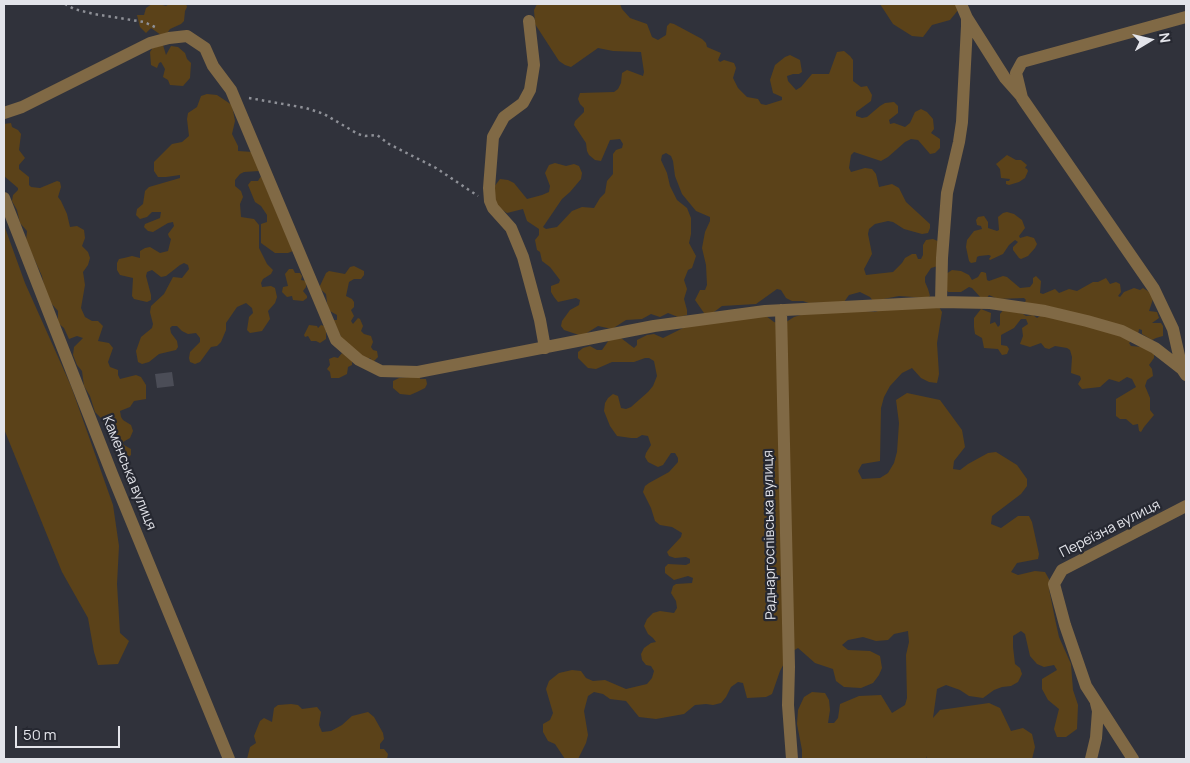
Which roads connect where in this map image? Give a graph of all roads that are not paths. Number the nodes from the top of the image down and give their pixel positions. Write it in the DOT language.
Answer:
graph roads {
  1 [pos="961,4"];
  2 [pos="1186,17"];
  3 [pos="967,18"];
  4 [pos="530,21"];
  5 [pos="1022,98"];
  6 [pos="4,113"];
  7 [pos="4,198"];
  8 [pos="941,302"];
  9 [pos="781,310"];
  10 [pos="545,348"];
  11 [pos="1184,372"];
  12 [pos="1186,506"];
  13 [pos="1096,701"];
  14 [pos="229,759"];
  15 [pos="792,759"];
  16 [pos="1091,759"];
  17 [pos="1133,759"];
  1 -- 3 [label="street"];
  2 -- 5 [label="street"];
  3 -- 5 [label="street"];
  3 -- 8 [label="street"];
  4 -- 10 [label="street"];
  5 -- 11 [label="street"];
  6 -- 10 [label="street"];
  7 -- 14 [label="street, Каменська вулиця"];
  8 -- 9 [label="street"];
  8 -- 11 [label="street"];
  9 -- 10 [label="street"];
  9 -- 15 [label="street, Раднаргоспівська вулиця"];
  12 -- 13 [label="street, Переїзна вулиця"];
  13 -- 16 [label="street"];
  13 -- 17 [label="street"];
}
